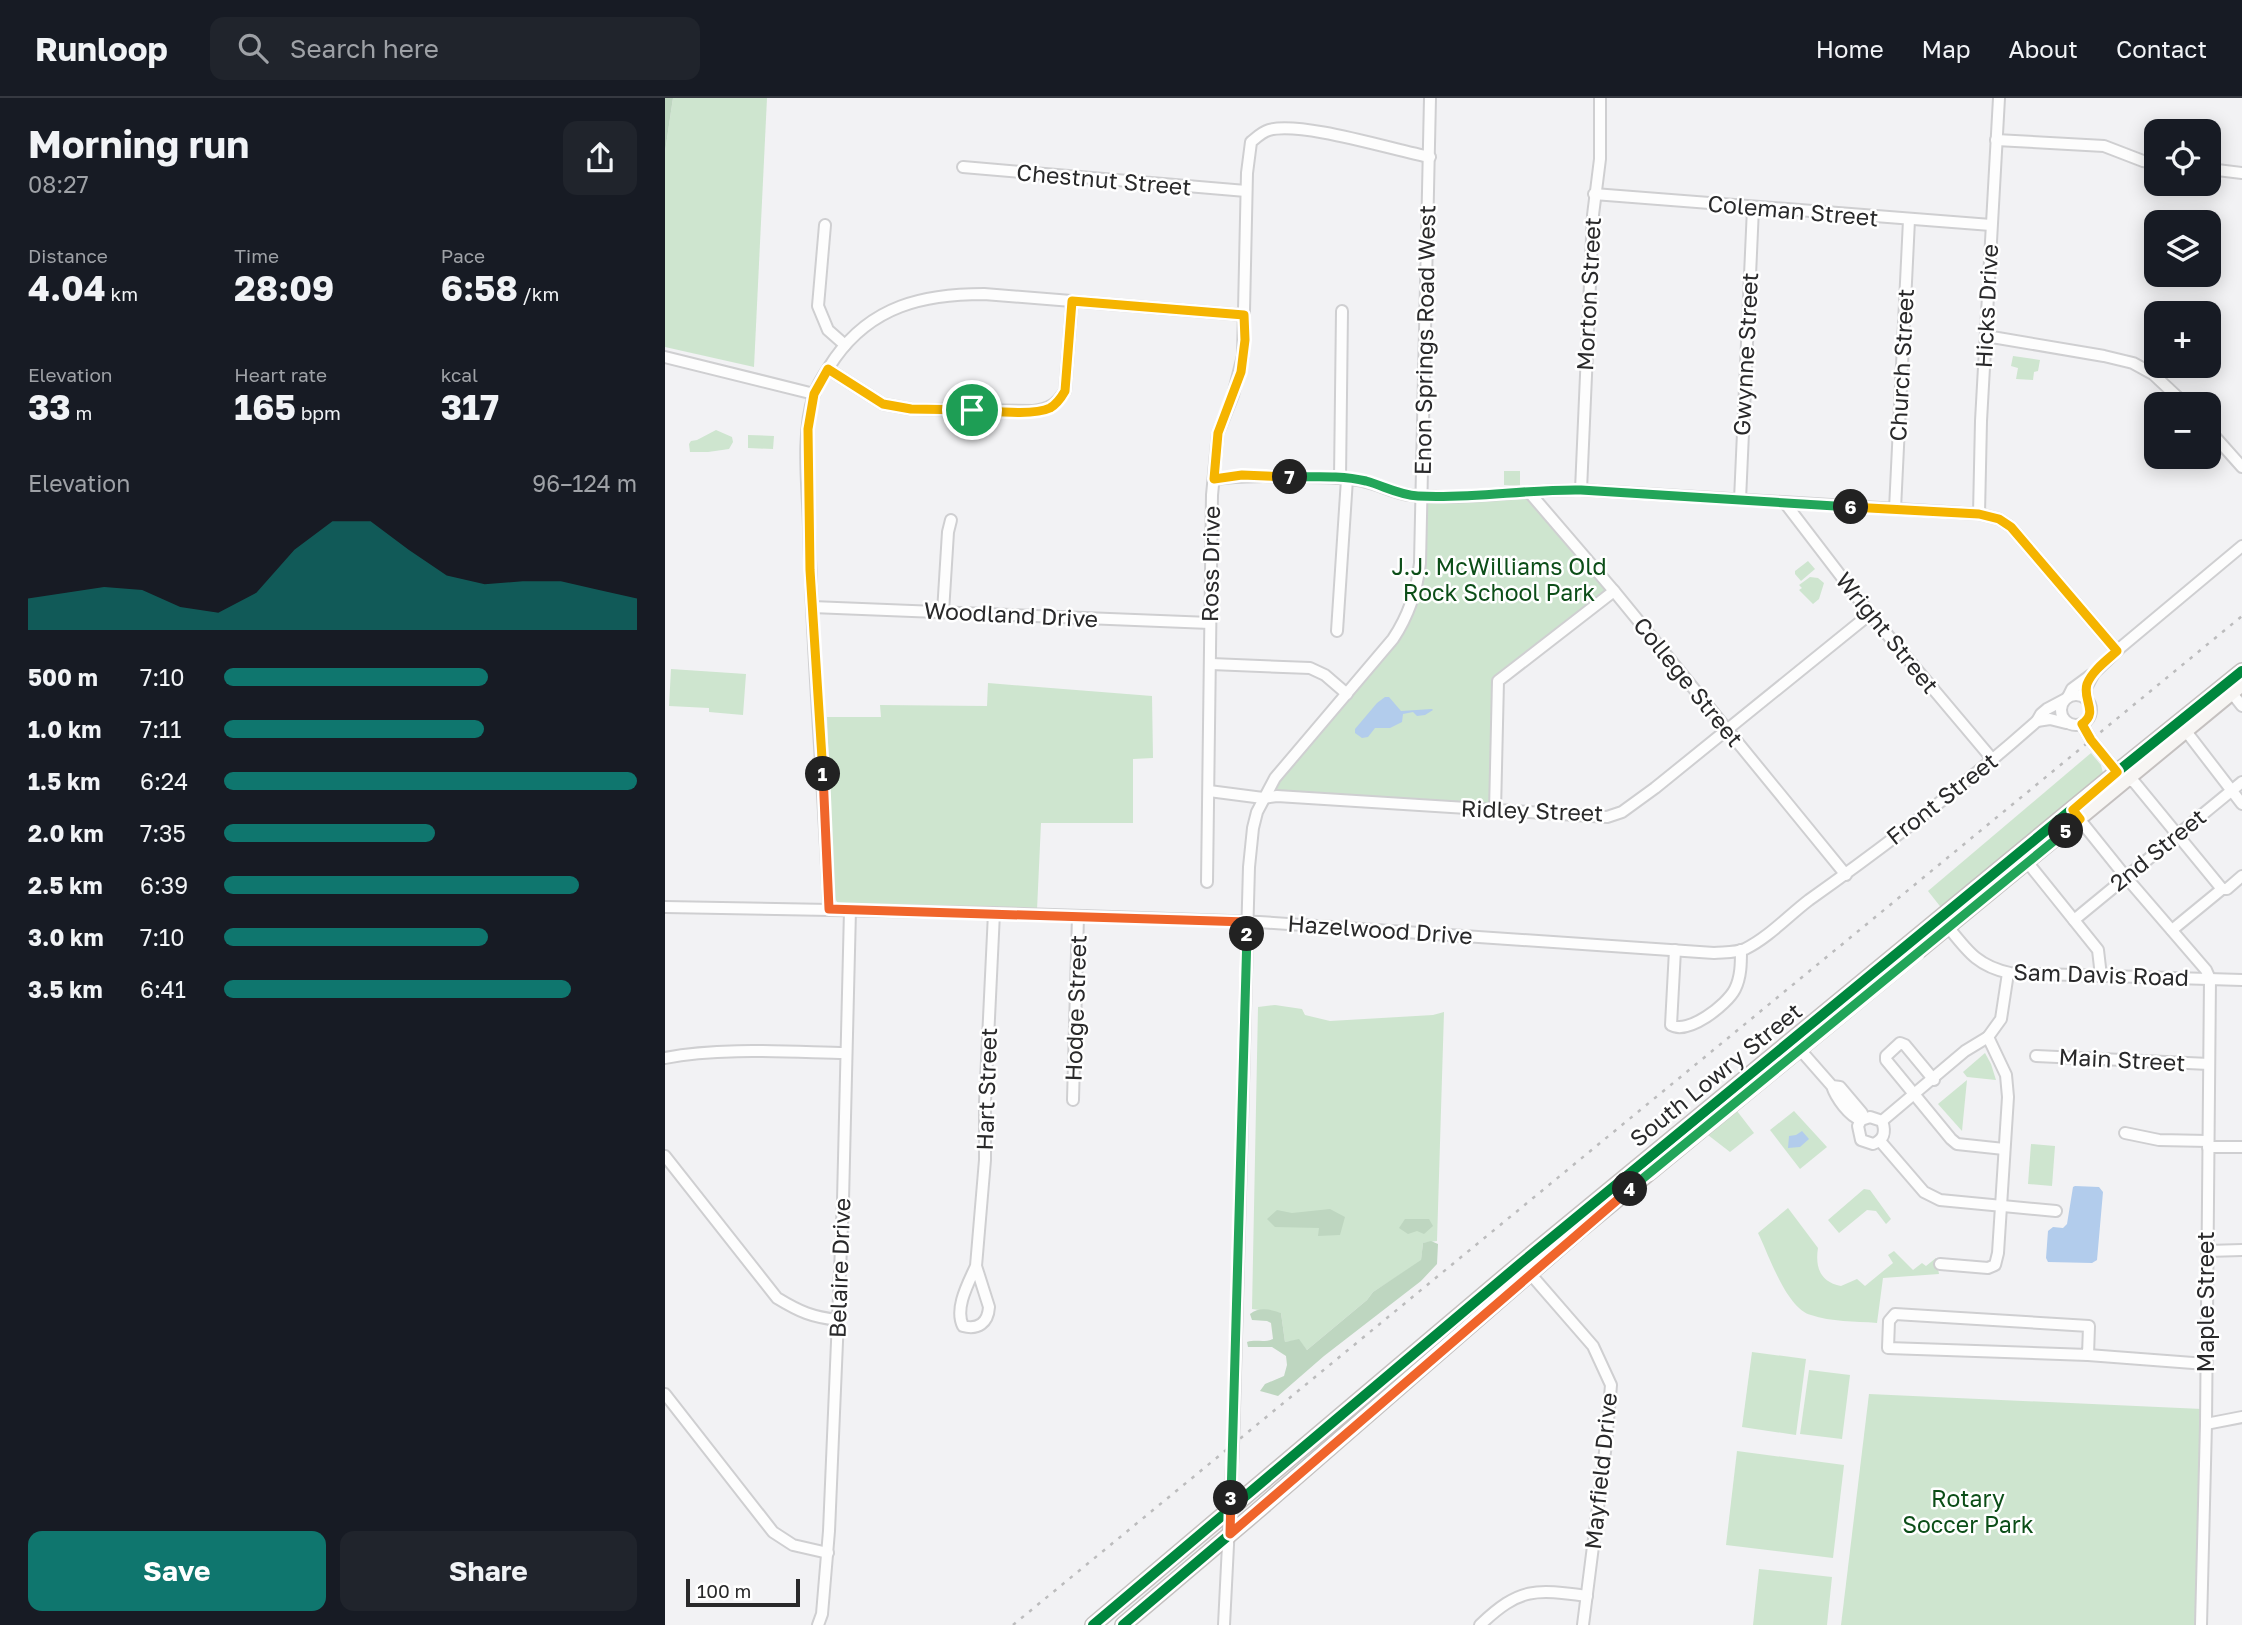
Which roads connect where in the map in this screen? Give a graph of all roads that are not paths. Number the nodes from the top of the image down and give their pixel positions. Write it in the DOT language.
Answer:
graph roads {
  1 [pos="1430,98"];
  2 [pos="1600,98"];
  3 [pos="1999,98"];
  4 [pos="1996,140"];
  5 [pos="1430,157"];
  6 [pos="2144,161"];
  7 [pos="963,167"];
  8 [pos="2221,170"];
  9 [pos="2242,173"];
  10 [pos="1246,191"];
  11 [pos="1594,194"];
  12 [pos="1753,208"];
  13 [pos="1909,220"];
  14 [pos="825,225"];
  15 [pos="1991,225"];
  16 [pos="1072,301"];
  17 [pos="1342,311"];
  18 [pos="1244,315"];
  19 [pos="1986,337"];
  20 [pos="845,345"];
  21 [pos="665,357"];
  22 [pos="828,369"];
  23 [pos="2173,392"];
  24 [pos="814,394"];
  25 [pos="2221,443"];
  26 [pos="2242,467"];
  27 [pos="1343,478"];
  28 [pos="1214,479"];
  29 [pos="1581,490"];
  30 [pos="1529,492"];
  31 [pos="1421,496"];
  32 [pos="1740,500"];
  33 [pos="1785,503"];
  34 [pos="1895,509"];
  35 [pos="1979,514"];
  36 [pos="951,520"];
  37 [pos="2242,546"];
  38 [pos="1614,592"];
  39 [pos="812,607"];
  40 [pos="943,612"];
  41 [pos="1870,614"];
  42 [pos="1210,623"];
  43 [pos="1337,631"];
  44 [pos="2117,651"];
  45 [pos="1210,664"];
  46 [pos="2242,671"];
  47 [pos="2094,673"];
  48 [pos="2233,687"];
  49 [pos="1347,694"];
  50 [pos="2066,699"];
  51 [pos="2087,700"];
  52 [pos="2242,706"];
  53 [pos="2037,721"];
  54 [pos="2066,723"];
  55 [pos="2082,724"];
  56 [pos="2182,726"];
  57 [pos="1727,730"];
  58 [pos="1993,760"];
  59 [pos="2122,775"];
  60 [pos="2242,782"];
  61 [pos="2231,790"];
  62 [pos="1209,791"];
  63 [pos="1263,798"];
  64 [pos="2242,804"];
  65 [pos="1495,811"];
  66 [pos="2076,815"];
  67 [pos="2178,834"];
  68 [pos="2024,858"];
  69 [pos="1846,875"];
  70 [pos="2125,876"];
  71 [pos="2242,876"];
  72 [pos="1207,882"];
  73 [pos="2221,889"];
  74 [pos="665,907"];
  75 [pos="829,909"];
  76 [pos="850,909"];
  77 [pos="994,913"];
  78 [pos="1079,916"];
  79 [pos="2074,920"];
  80 [pos="1247,922"];
  81 [pos="1944,923"];
  82 [pos="2172,930"];
  83 [pos="1675,950"];
  84 [pos="1741,950"];
  85 [pos="2008,973"];
  86 [pos="2101,976"];
  87 [pos="2210,979"];
  88 [pos="2242,980"];
  89 [pos="1987,1037"];
  90 [pos="1796,1045"];
  91 [pos="846,1053"];
  92 [pos="2036,1056"];
  93 [pos="665,1058"];
  94 [pos="2209,1064"];
  95 [pos="1934,1080"];
  96 [pos="1915,1095"];
  97 [pos="1073,1100"];
  98 [pos="1861,1119"];
  99 [pos="1882,1121"];
  100 [pos="2125,1133"];
  101 [pos="1880,1141"];
  102 [pos="2208,1144"];
  103 [pos="2242,1147"];
  104 [pos="2004,1149"];
  105 [pos="665,1156"];
  106 [pos="2000,1207"];
  107 [pos="2056,1211"];
  108 [pos="2242,1250"];
  109 [pos="2207,1251"];
  110 [pos="1940,1264"];
  111 [pos="976,1266"];
  112 [pos="1525,1269"];
  113 [pos="838,1320"];
  114 [pos="2088,1355"];
  115 [pos="2206,1364"];
  116 [pos="665,1394"];
  117 [pos="2242,1417"];
  118 [pos="2206,1424"];
  119 [pos="1231,1508"];
  120 [pos="1230,1534"];
  121 [pos="828,1552"];
  122 [pos="1587,1596"];
  123 [pos="818,1625"];
  124 [pos="1093,1625"];
  125 [pos="1123,1625"];
  126 [pos="1224,1625"];
  127 [pos="1480,1625"];
  128 [pos="1583,1625"];
  129 [pos="2201,1625"];
  1 -- 5 [label="street, Enon Springs Road West"];
  2 -- 11 [label="street, Morton Street"];
  3 -- 4 [label="street, Hicks Drive"];
  4 -- 6 [label="street"];
  4 -- 15 [label="street, Hicks Drive"];
  5 -- 10 [label="street, Ross Drive"];
  5 -- 31 [label="street, Enon Springs Road West"];
  7 -- 10 [label="street, Chestnut Street"];
  8 -- 9 [label="street"];
  10 -- 18 [label="street, Ross Drive"];
  11 -- 12 [label="street, Coleman Street"];
  11 -- 29 [label="street, Morton Street"];
  12 -- 13 [label="street, Coleman Street"];
  12 -- 32 [label="street, Gwynne Street"];
  13 -- 15 [label="street, Coleman Street"];
  13 -- 34 [label="street, Church Street"];
  14 -- 20 [label="street"];
  15 -- 19 [label="street, Hicks Drive"];
  16 -- 18 [label="street"];
  16 -- 20 [label="street"];
  16 -- 22 [label="street"];
  17 -- 27 [label="street"];
  18 -- 28 [label="street, Ross Drive"];
  19 -- 23 [label="street"];
  19 -- 35 [label="street, Hicks Drive"];
  20 -- 22 [label="street"];
  21 -- 24 [label="street"];
  22 -- 24 [label="street"];
  24 -- 39 [label="street"];
  25 -- 26 [label="street"];
  27 -- 28 [label="street"];
  27 -- 31 [label="street"];
  27 -- 43 [label="street"];
  28 -- 42 [label="street, Ross Drive"];
  29 -- 30 [label="street"];
  29 -- 32 [label="street"];
  30 -- 31 [label="street"];
  30 -- 38 [label="street, College Street"];
  31 -- 49 [label="street, Enon Springs Road West"];
  32 -- 33 [label="street"];
  33 -- 34 [label="street"];
  33 -- 41 [label="street, Wright Street"];
  34 -- 35 [label="street"];
  35 -- 44 [label="street"];
  36 -- 40 [label="street"];
  37 -- 44 [label="street, Front Street"];
  38 -- 57 [label="street, College Street"];
  38 -- 65 [label="street"];
  39 -- 40 [label="street, Woodland Drive"];
  39 -- 75 [label="street"];
  40 -- 42 [label="street, Woodland Drive"];
  41 -- 57 [label="street, Ridley Street"];
  41 -- 58 [label="street, Wright Street"];
  42 -- 45 [label="street, Ross Drive"];
  44 -- 47 [label="street, Front Street"];
  45 -- 49 [label="street"];
  45 -- 62 [label="street, Ross Drive"];
  46 -- 48 [label="main road, South Lowry Street"];
  47 -- 50 [label="street, Front Street"];
  47 -- 51 [label="street"];
  48 -- 52 [label="street"];
  48 -- 56 [label="main road, South Lowry Street"];
  49 -- 63 [label="street, Enon Springs Road West"];
  50 -- 51 [label="street"];
  50 -- 53 [label="street, Front Street"];
  50 -- 54 [label="street"];
  51 -- 55 [label="street"];
  53 -- 54 [label="street"];
  53 -- 58 [label="street, Front Street"];
  54 -- 55 [label="street"];
  55 -- 59 [label="street"];
  56 -- 59 [label="main road, South Lowry Street"];
  56 -- 61 [label="street"];
  57 -- 65 [label="street, Ridley Street"];
  57 -- 69 [label="street, College Street"];
  58 -- 69 [label="street, Front Street"];
  59 -- 66 [label="main road, South Lowry Street"];
  59 -- 67 [label="street"];
  60 -- 61 [label="street, 2nd Street"];
  61 -- 64 [label="street"];
  61 -- 67 [label="street, 2nd Street"];
  62 -- 63 [label="street, Ridley Street"];
  62 -- 72 [label="street, Ross Drive"];
  63 -- 65 [label="street, Ridley Street"];
  63 -- 80 [label="street, Enon Springs Road West"];
  66 -- 68 [label="main road, South Lowry Street"];
  66 -- 70 [label="street"];
  67 -- 70 [label="street, 2nd Street"];
  67 -- 73 [label="street"];
  68 -- 79 [label="street"];
  68 -- 81 [label="main road, South Lowry Street"];
  69 -- 84 [label="street, Hazelwood Drive"];
  70 -- 79 [label="street, 2nd Street"];
  70 -- 82 [label="street"];
  71 -- 73 [label="street"];
  73 -- 82 [label="street"];
  74 -- 75 [label="street, Hazelwood Drive"];
  75 -- 76 [label="street, Hazelwood Drive"];
  76 -- 77 [label="street, Hazelwood Drive"];
  76 -- 91 [label="street, Belaire Drive"];
  77 -- 78 [label="street, Hazelwood Drive"];
  77 -- 111 [label="street, Hart Street"];
  78 -- 80 [label="street, Hazelwood Drive"];
  78 -- 97 [label="street, Hodge Street"];
  79 -- 86 [label="street"];
  80 -- 83 [label="street, Hazelwood Drive"];
  80 -- 119 [label="street, Enon Springs Road West"];
  81 -- 85 [label="street, Sam Davis Road"];
  81 -- 90 [label="main road, South Lowry Street"];
  82 -- 87 [label="street"];
  83 -- 84 [label="street, Hazelwood Drive"];
  83 -- 84 [label="street"];
  85 -- 86 [label="street, Sam Davis Road"];
  85 -- 89 [label="street"];
  86 -- 87 [label="street, Sam Davis Road"];
  87 -- 88 [label="street, Sam Davis Road"];
  87 -- 94 [label="street, Maple Street"];
  89 -- 95 [label="street"];
  89 -- 104 [label="street"];
  90 -- 98 [label="street"];
  90 -- 112 [label="main road, South Lowry Street"];
  91 -- 93 [label="street"];
  91 -- 113 [label="street, Belaire Drive"];
  92 -- 94 [label="street, Main Street"];
  94 -- 102 [label="street, Maple Street"];
  95 -- 96 [label="street"];
  95 -- 96 [label="street"];
  96 -- 99 [label="street"];
  96 -- 104 [label="street"];
  98 -- 99 [label="street"];
  98 -- 101 [label="street"];
  99 -- 101 [label="street"];
  100 -- 102 [label="street"];
  101 -- 106 [label="street"];
  102 -- 103 [label="street"];
  102 -- 109 [label="street, Maple Street"];
  104 -- 106 [label="street"];
  105 -- 113 [label="street"];
  106 -- 107 [label="street"];
  106 -- 110 [label="street"];
  108 -- 109 [label="street"];
  109 -- 115 [label="street, Maple Street"];
  111 -- 111 [label="street, Hart Street"];
  112 -- 119 [label="main road, South Lowry Street"];
  112 -- 120 [label="main road"];
  112 -- 122 [label="street, Mayfield Drive"];
  113 -- 121 [label="street, Belaire Drive"];
  114 -- 114 [label="street"];
  114 -- 115 [label="street"];
  115 -- 118 [label="street, Maple Street"];
  116 -- 121 [label="street"];
  117 -- 118 [label="street"];
  118 -- 129 [label="street, Maple Street"];
  119 -- 120 [label="street, Enon Springs Road West"];
  119 -- 124 [label="main road, South Lowry Street"];
  120 -- 125 [label="main road"];
  120 -- 126 [label="street, Enon Springs Road West"];
  121 -- 123 [label="street, Belaire Drive"];
  122 -- 127 [label="street"];
  122 -- 128 [label="street, Mayfield Drive"];
}
